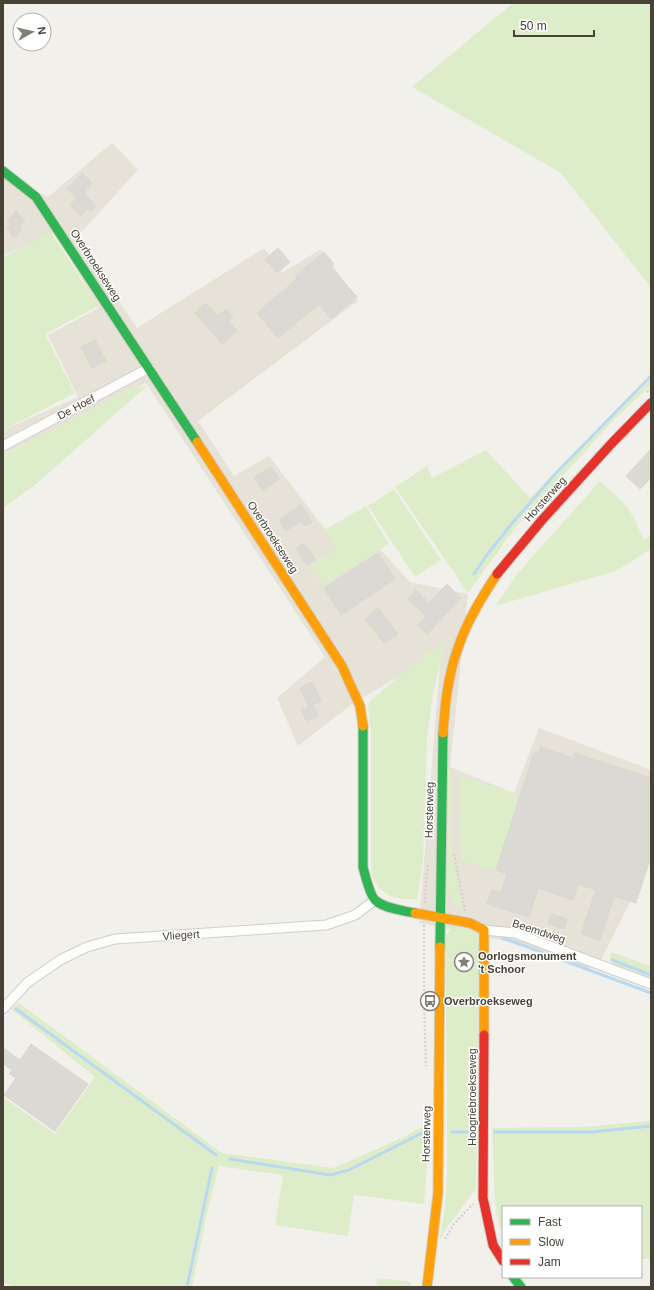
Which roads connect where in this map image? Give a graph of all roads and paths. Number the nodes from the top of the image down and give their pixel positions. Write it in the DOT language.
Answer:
graph roads {
  1 [pos="3,171"];
  2 [pos="150,368"];
  3 [pos="651,388"];
  4 [pos="645,394"];
  5 [pos="651,403"];
  6 [pos="3,446"];
  7 [pos="453,850"];
  8 [pos="429,862"];
  9 [pos="374,900"];
  10 [pos="424,914"];
  11 [pos="441,917"];
  12 [pos="470,923"];
  13 [pos="484,930"];
  14 [pos="651,984"];
  15 [pos="3,1009"];
  16 [pos="426,1068"];
  17 [pos="483,1198"];
  18 [pos="443,1243"];
  19 [pos="502,1259"];
  20 [pos="514,1278"];
  21 [pos="427,1287"];
  22 [pos="521,1287"];
  1 -- 2 [label="street, Overbroekseweg"];
  2 -- 6 [label="street, De Hoef"];
  2 -- 9 [label="street, Overbroekseweg"];
  3 -- 4 [label="path"];
  5 -- 11 [label="street, Horsterweg"];
  7 -- 12 [label="path"];
  8 -- 10 [label="path"];
  9 -- 10 [label="street"];
  9 -- 15 [label="street, Vliegert"];
  10 -- 11 [label="street"];
  10 -- 16 [label="path"];
  11 -- 12 [label="street, Beemdweg"];
  11 -- 21 [label="street, Horsterweg"];
  12 -- 13 [label="street, Beemdweg"];
  13 -- 14 [label="street, Beemdweg"];
  13 -- 17 [label="street, Hoogriebroekseweg"];
  17 -- 18 [label="path"];
  17 -- 19 [label="street, Hoogriebroekseweg"];
  20 -- 22 [label="street"];
}
